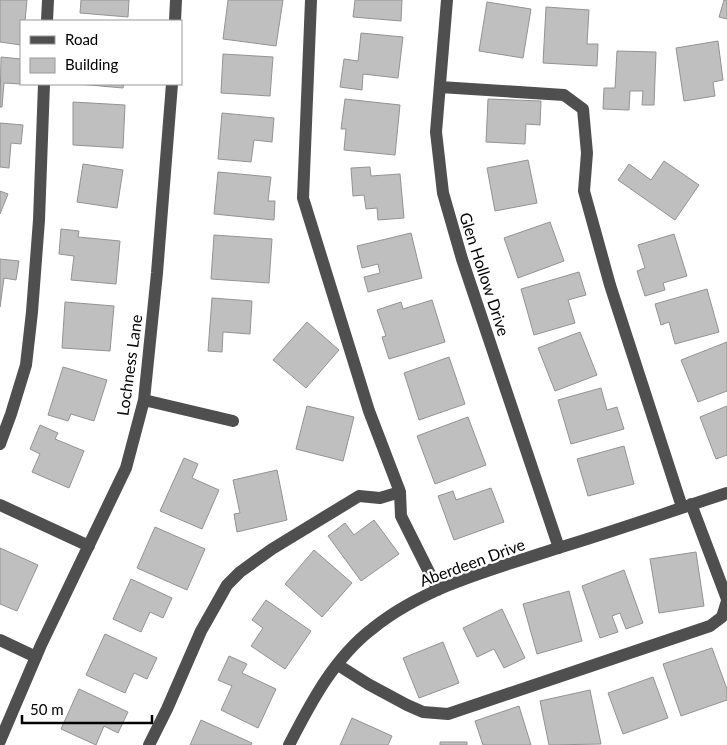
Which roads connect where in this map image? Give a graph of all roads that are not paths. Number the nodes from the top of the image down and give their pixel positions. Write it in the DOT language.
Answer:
graph roads {
  1 [pos="48,0"];
  2 [pos="176,0"];
  3 [pos="311,0"];
  4 [pos="447,0"];
  5 [pos="47,20"];
  6 [pos="175,20"];
  7 [pos="44,85"];
  8 [pos="172,85"];
  9 [pos="440,88"];
  10 [pos="144,400"];
  11 [pos="233,421"];
  12 [pos="0,444"];
  13 [pos="400,492"];
  14 [pos="727,493"];
  15 [pos="0,505"];
  16 [pos="687,506"];
  17 [pos="90,546"];
  18 [pos="559,548"];
  19 [pos="438,590"];
  20 [pos="727,600"];
  21 [pos="0,640"];
  22 [pos="36,657"];
  23 [pos="338,665"];
  24 [pos="0,741"];
  25 [pos="149,745"];
  26 [pos="289,745"];
  1 -- 5 [label="street"];
  2 -- 6 [label="street"];
  3 -- 13 [label="street"];
  4 -- 9 [label="street, Glen Hollow Drive"];
  7 -- 12 [label="street"];
  8 -- 10 [label="street, Lochness Lane"];
  9 -- 16 [label="street"];
  9 -- 18 [label="street, Glen Hollow Drive"];
  10 -- 11 [label="street"];
  10 -- 17 [label="street, Lochness Lane"];
  13 -- 19 [label="street"];
  13 -- 25 [label="street"];
  14 -- 16 [label="street, Aberdeen Drive"];
  15 -- 17 [label="street"];
  16 -- 18 [label="street, Aberdeen Drive"];
  16 -- 20 [label="street"];
  17 -- 22 [label="street, Lochness Lane"];
  18 -- 19 [label="street, Aberdeen Drive"];
  19 -- 23 [label="street, Aberdeen Drive"];
  20 -- 23 [label="street"];
  21 -- 22 [label="street"];
  22 -- 24 [label="street, Lochness Lane"];
  23 -- 26 [label="street, Aberdeen Drive"];
}
